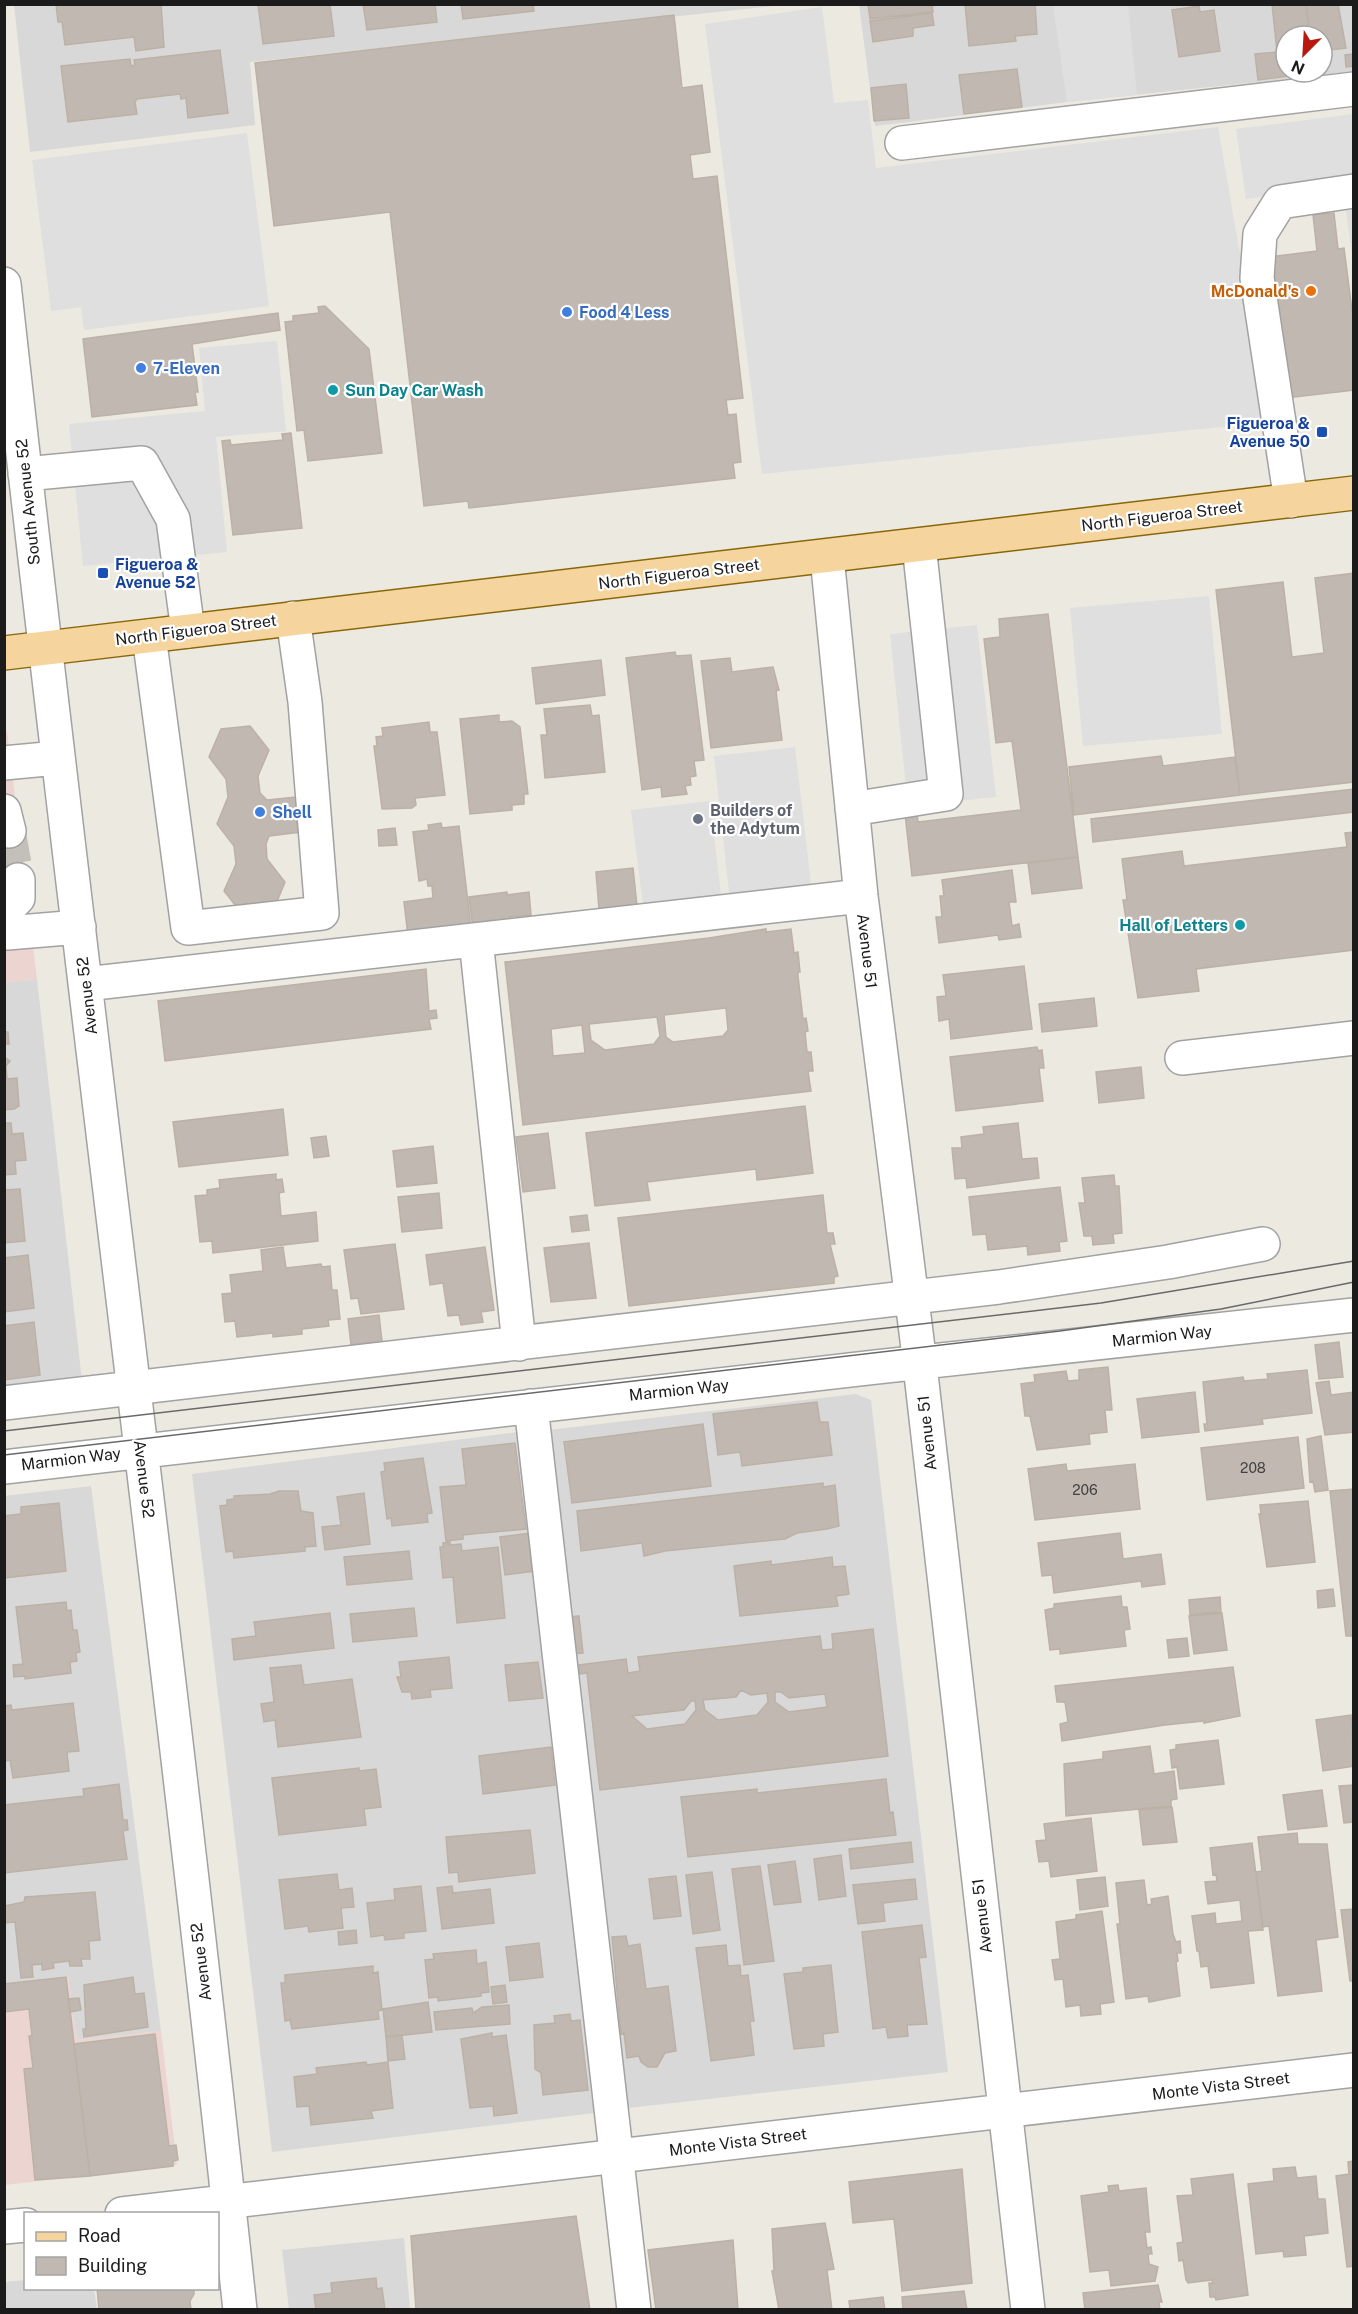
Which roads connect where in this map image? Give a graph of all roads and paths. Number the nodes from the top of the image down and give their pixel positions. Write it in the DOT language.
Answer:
graph roads {
  1 [pos="1353,89"];
  2 [pos="902,143"];
  3 [pos="1353,191"];
  4 [pos="5,299"];
  5 [pos="25,474"];
  6 [pos="1353,493"];
  7 [pos="1291,501"];
  8 [pos="919,545"];
  9 [pos="827,556"];
  10 [pos="293,618"];
  11 [pos="188,631"];
  12 [pos="149,636"];
  13 [pos="45,649"];
  14 [pos="4,653"];
  15 [pos="57,758"];
  16 [pos="4,763"];
  17 [pos="852,809"];
  18 [pos="18,880"];
  19 [pos="861,896"];
  20 [pos="79,927"];
  21 [pos="6,931"];
  22 [pos="476,940"];
  23 [pos="86,984"];
  24 [pos="1353,1038"];
  25 [pos="1182,1058"];
  26 [pos="1263,1244"];
  27 [pos="911,1298"];
  28 [pos="1353,1316"];
  29 [pos="519,1344"];
  30 [pos="919,1362"];
  31 [pos="132,1389"];
  32 [pos="4,1404"];
  33 [pos="531,1406"];
  34 [pos="141,1451"];
  35 [pos="4,1467"];
  36 [pos="1353,2070"];
  37 [pos="1005,2111"];
  38 [pos="616,2157"];
  39 [pos="229,2201"];
  40 [pos="138,2212"];
  41 [pos="24,2225"];
  42 [pos="4,2227"];
  43 [pos="240,2310"];
  44 [pos="634,2310"];
  45 [pos="1028,2310"];
  1 -- 2 [label="street"];
  3 -- 7 [label="street"];
  4 -- 5 [label="street, South Avenue 52"];
  5 -- 11 [label="street"];
  5 -- 13 [label="street, South Avenue 52"];
  6 -- 7 [label="main road, North Figueroa Street"];
  7 -- 8 [label="main road, North Figueroa Street"];
  8 -- 9 [label="main road, North Figueroa Street"];
  8 -- 17 [label="street"];
  9 -- 10 [label="main road, North Figueroa Street"];
  9 -- 17 [label="street, Avenue 51"];
  10 -- 11 [label="main road, North Figueroa Street"];
  10 -- 12 [label="street"];
  11 -- 12 [label="main road, North Figueroa Street"];
  12 -- 13 [label="main road, North Figueroa Street"];
  13 -- 14 [label="main road, North Figueroa Street"];
  13 -- 15 [label="street, Avenue 52"];
  15 -- 16 [label="street"];
  15 -- 20 [label="street, Avenue 52"];
  17 -- 19 [label="street, Avenue 51"];
  18 -- 21 [label="street"];
  19 -- 22 [label="street"];
  19 -- 27 [label="street, Avenue 51"];
  20 -- 21 [label="street"];
  20 -- 23 [label="street, Avenue 52"];
  22 -- 23 [label="street"];
  22 -- 29 [label="street"];
  23 -- 31 [label="street, Avenue 52"];
  24 -- 25 [label="street"];
  26 -- 27 [label="street"];
  27 -- 29 [label="street"];
  27 -- 30 [label="street, Avenue 51"];
  28 -- 30 [label="street, Marmion Way"];
  29 -- 31 [label="street"];
  30 -- 33 [label="street, Marmion Way"];
  30 -- 37 [label="street, Avenue 51"];
  31 -- 32 [label="street"];
  31 -- 34 [label="street, Avenue 52"];
  33 -- 34 [label="street, Marmion Way"];
  33 -- 38 [label="street"];
  34 -- 35 [label="street, Marmion Way"];
  34 -- 39 [label="street, Avenue 52"];
  36 -- 37 [label="street, Monte Vista Street"];
  37 -- 38 [label="street, Monte Vista Street"];
  37 -- 45 [label="street, Avenue 51"];
  38 -- 39 [label="street, Monte Vista Street"];
  38 -- 44 [label="street"];
  39 -- 40 [label="street, Monte Vista Street"];
  39 -- 43 [label="street, Avenue 52"];
  41 -- 42 [label="street"];
}
